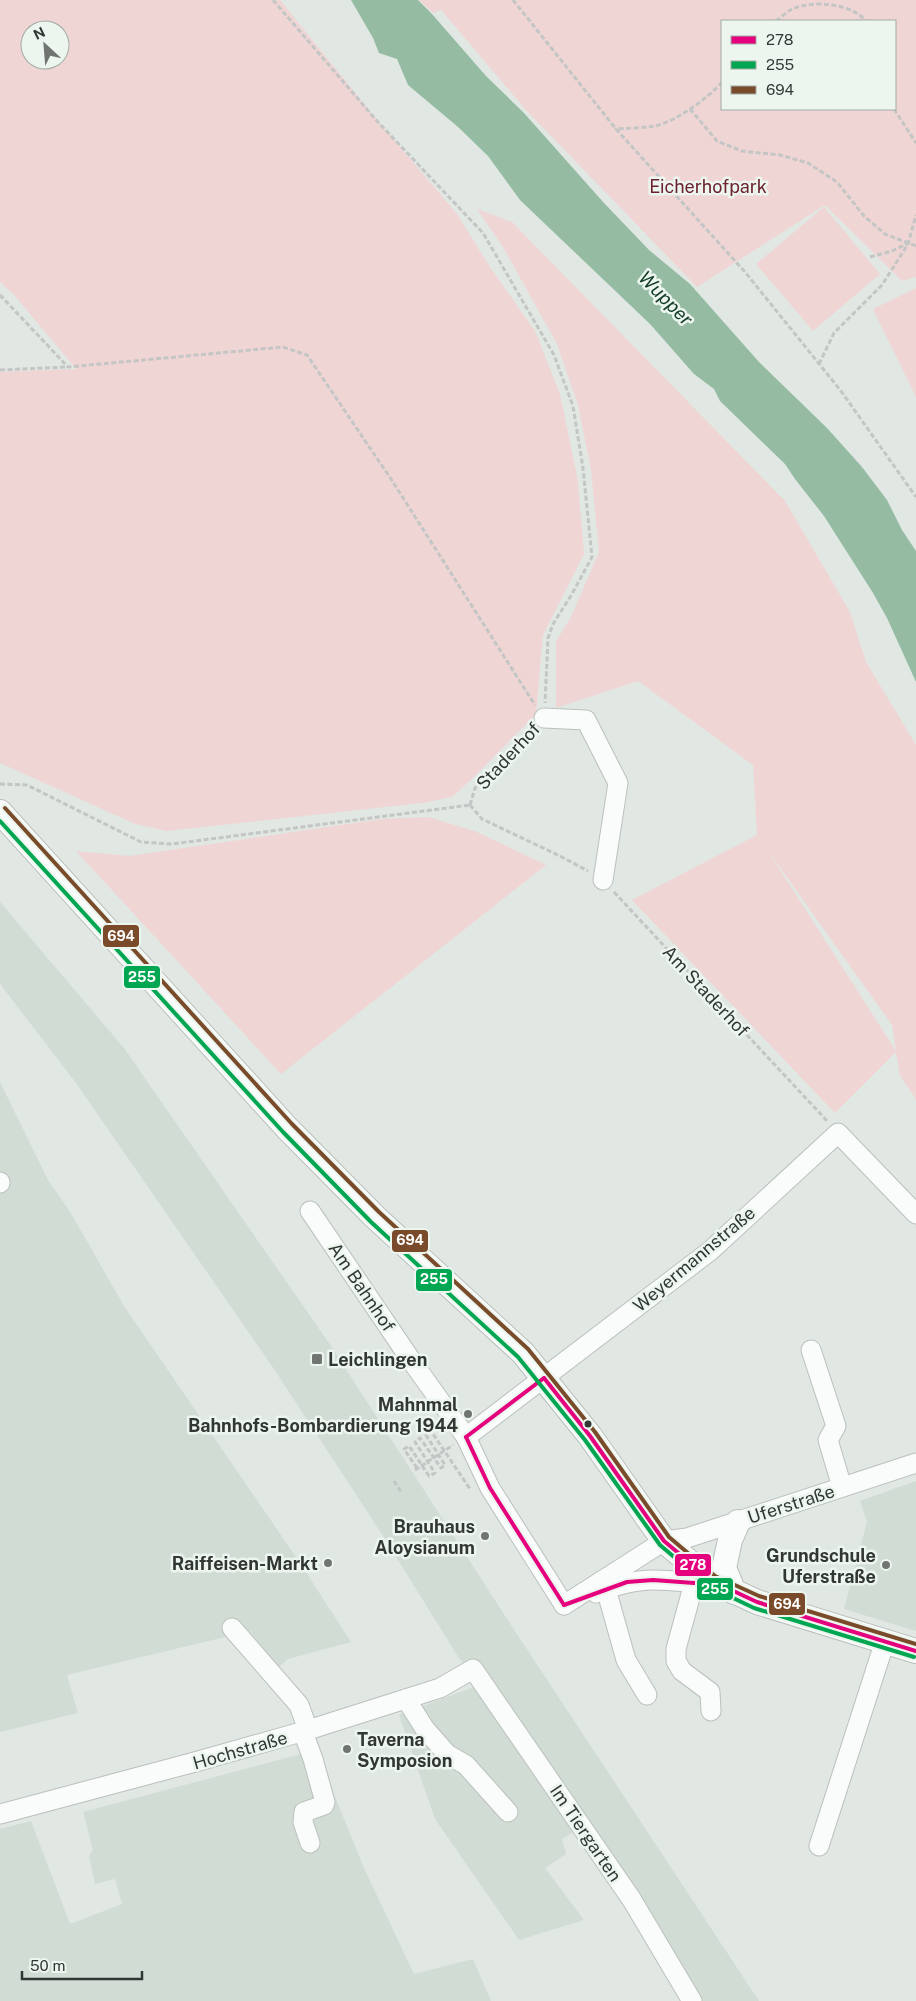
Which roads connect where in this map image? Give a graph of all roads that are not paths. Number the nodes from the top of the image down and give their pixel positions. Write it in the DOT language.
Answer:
graph roads {
  1 [pos="544,718"];
  2 [pos="0,812"];
  3 [pos="603,880"];
  4 [pos="310,1211"];
  5 [pos="916,1214"];
  6 [pos="811,1350"];
  7 [pos="544,1378"];
  8 [pos="466,1437"];
  9 [pos="916,1463"];
  10 [pos="842,1487"];
  11 [pos="738,1522"];
  12 [pos="664,1542"];
  13 [pos="703,1582"];
  14 [pos="603,1585"];
  15 [pos="734,1592"];
  16 [pos="232,1628"];
  17 [pos="885,1641"];
  18 [pos="916,1651"];
  19 [pos="473,1670"];
  20 [pos="647,1695"];
  21 [pos="406,1699"];
  22 [pos="711,1711"];
  23 [pos="306,1731"];
  24 [pos="508,1812"];
  25 [pos="0,1814"];
  26 [pos="310,1843"];
  27 [pos="819,1846"];
  28 [pos="692,2001"];
  1 -- 3 [label="street"];
  2 -- 7 [label="main road"];
  4 -- 8 [label="street, Am Bahnhof"];
  5 -- 7 [label="street, Weyermannstraße"];
  6 -- 10 [label="street"];
  7 -- 8 [label="street"];
  7 -- 12 [label="main road"];
  8 -- 14 [label="street, Am Bahnhof"];
  9 -- 10 [label="street, Uferstraße"];
  10 -- 11 [label="street, Uferstraße"];
  11 -- 12 [label="street, Uferstraße"];
  11 -- 15 [label="main road"];
  12 -- 13 [label="main road"];
  12 -- 14 [label="street"];
  13 -- 14 [label="street"];
  13 -- 15 [label="main road"];
  13 -- 22 [label="street"];
  14 -- 20 [label="street"];
  15 -- 17 [label="main road"];
  16 -- 23 [label="street"];
  17 -- 18 [label="main road"];
  17 -- 27 [label="street"];
  19 -- 21 [label="street, Hochstraße"];
  19 -- 28 [label="street, Im Tiergarten"];
  21 -- 23 [label="street, Hochstraße"];
  21 -- 24 [label="street"];
  23 -- 25 [label="street, Hochstraße"];
  23 -- 26 [label="street"];
}
